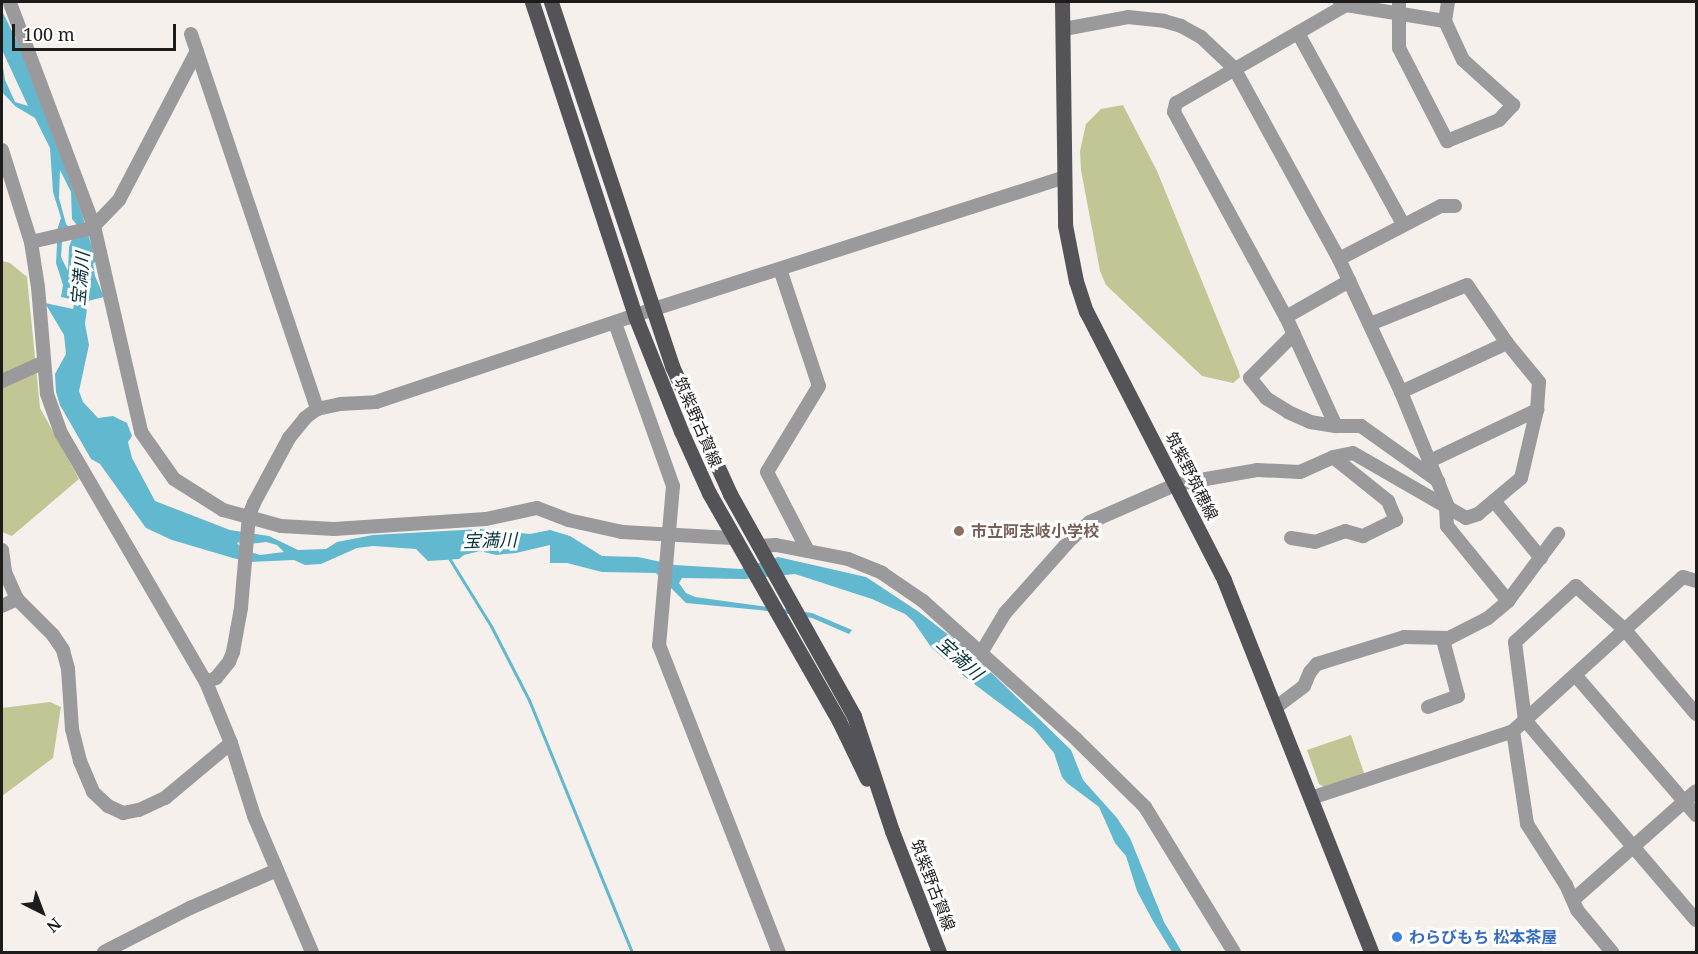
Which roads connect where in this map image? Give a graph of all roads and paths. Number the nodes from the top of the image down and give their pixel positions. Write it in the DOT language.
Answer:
graph roads {
  1 [pos="532,2"];
  2 [pos="551,2"];
  3 [pos="1062,2"];
  4 [pos="1448,2"];
  5 [pos="10,3"];
  6 [pos="1343,3"];
  7 [pos="1399,8"];
  8 [pos="1445,21"];
  9 [pos="1064,29"];
  10 [pos="1298,33"];
  11 [pos="191,34"];
  12 [pos="196,51"];
  13 [pos="1234,68"];
  14 [pos="2,150"];
  15 [pos="1063,178"];
  16 [pos="1455,206"];
  17 [pos="1403,224"];
  18 [pos="93,227"];
  19 [pos="33,241"];
  20 [pos="1338,259"];
  21 [pos="780,269"];
  22 [pos="1349,281"];
  23 [pos="651,310"];
  24 [pos="635,316"];
  25 [pos="1286,317"];
  26 [pos="615,323"];
  27 [pos="1370,324"];
  28 [pos="1294,334"];
  29 [pos="1506,343"];
  30 [pos="44,362"];
  31 [pos="2,381"];
  32 [pos="1401,392"];
  33 [pos="317,409"];
  34 [pos="1536,410"];
  35 [pos="1336,426"];
  36 [pos="1333,457"];
  37 [pos="1430,461"];
  38 [pos="1438,481"];
  39 [pos="1177,484"];
  40 [pos="1494,501"];
  41 [pos="1448,508"];
  42 [pos="249,519"];
  43 [pos="1558,534"];
  44 [pos="668,537"];
  45 [pos="733,538"];
  46 [pos="1291,538"];
  47 [pos="2,550"];
  48 [pos="761,550"];
  49 [pos="808,552"];
  50 [pos="1541,558"];
  51 [pos="1696,580"];
  52 [pos="17,599"];
  53 [pos="1508,601"];
  54 [pos="2,606"];
  55 [pos="1625,630"];
  56 [pos="1443,640"];
  57 [pos="981,653"];
  58 [pos="1576,676"];
  59 [pos="206,682"];
  60 [pos="1428,707"];
  61 [pos="1275,708"];
  62 [pos="1696,714"];
  63 [pos="1525,720"];
  64 [pos="1513,731"];
  65 [pos="231,743"];
  66 [pos="1696,791"];
  67 [pos="1311,798"];
  68 [pos="1685,801"];
  69 [pos="1696,814"];
  70 [pos="892,831"];
  71 [pos="1634,847"];
  72 [pos="277,870"];
  73 [pos="1573,900"];
  74 [pos="1696,920"];
  75 [pos="104,952"];
  76 [pos="312,952"];
  77 [pos="779,952"];
  78 [pos="939,952"];
  79 [pos="1234,952"];
  80 [pos="1371,952"];
  81 [pos="1612,952"];
  1 -- 24 [label="main road, 筑紫野古賀線"];
  2 -- 23 [label="main road, 筑紫野古賀線"];
  3 -- 9 [label="main road, 筑紫野筑穂線"];
  4 -- 8 [label="street"];
  5 -- 18 [label="street"];
  6 -- 7 [label="street"];
  6 -- 10 [label="street"];
  7 -- 8 [label="street"];
  7 -- 8 [label="street"];
  9 -- 13 [label="street"];
  9 -- 15 [label="main road, 筑紫野筑穂線"];
  10 -- 13 [label="street"];
  10 -- 17 [label="street"];
  11 -- 12 [label="street"];
  12 -- 18 [label="street"];
  12 -- 33 [label="street"];
  13 -- 20 [label="street"];
  13 -- 25 [label="street"];
  14 -- 19 [label="street"];
  15 -- 21 [label="street"];
  15 -- 39 [label="main road, 筑紫野筑穂線"];
  16 -- 17 [label="street"];
  17 -- 20 [label="street"];
  18 -- 19 [label="street"];
  18 -- 42 [label="street"];
  19 -- 30 [label="street"];
  20 -- 22 [label="street"];
  21 -- 23 [label="street"];
  21 -- 49 [label="street"];
  22 -- 25 [label="street"];
  22 -- 27 [label="street"];
  23 -- 24 [label="street"];
  23 -- 48 [label="main road, 筑紫野古賀線"];
  24 -- 26 [label="street"];
  24 -- 45 [label="main road, 筑紫野古賀線"];
  25 -- 28 [label="street"];
  26 -- 33 [label="street"];
  26 -- 44 [label="street"];
  27 -- 29 [label="street"];
  27 -- 32 [label="street"];
  28 -- 35 [label="street"];
  28 -- 35 [label="street"];
  29 -- 32 [label="street"];
  29 -- 34 [label="street"];
  30 -- 31 [label="street"];
  30 -- 59 [label="street"];
  32 -- 37 [label="street"];
  33 -- 42 [label="street"];
  34 -- 37 [label="street"];
  34 -- 40 [label="street"];
  35 -- 38 [label="street"];
  36 -- 39 [label="street"];
  36 -- 41 [label="street"];
  36 -- 46 [label="street"];
  37 -- 38 [label="street"];
  38 -- 41 [label="street"];
  39 -- 57 [label="street"];
  39 -- 61 [label="main road, 筑紫野筑穂線"];
  40 -- 41 [label="street"];
  40 -- 50 [label="street"];
  41 -- 53 [label="street"];
  42 -- 44 [label="street"];
  42 -- 59 [label="street"];
  43 -- 50 [label="street"];
  44 -- 45 [label="street"];
  44 -- 77 [label="street"];
  45 -- 70 [label="main road, 筑紫野古賀線"];
  47 -- 52 [label="street"];
  48 -- 49 [label="street"];
  48 -- 70 [label="main road, 筑紫野古賀線"];
  49 -- 57 [label="street"];
  50 -- 53 [label="street"];
  51 -- 55 [label="street"];
  52 -- 54 [label="street"];
  52 -- 65 [label="street"];
  53 -- 56 [label="street"];
  55 -- 58 [label="street"];
  55 -- 62 [label="street"];
  55 -- 63 [label="street"];
  56 -- 60 [label="street"];
  56 -- 61 [label="street"];
  57 -- 79 [label="street"];
  58 -- 63 [label="street"];
  58 -- 68 [label="street"];
  59 -- 65 [label="street"];
  61 -- 67 [label="main road, 筑紫野筑穂線"];
  63 -- 64 [label="street"];
  63 -- 71 [label="street"];
  64 -- 67 [label="street"];
  64 -- 73 [label="street"];
  65 -- 72 [label="street"];
  66 -- 68 [label="street"];
  67 -- 80 [label="main road, 筑紫野筑穂線"];
  68 -- 69 [label="street"];
  68 -- 71 [label="street"];
  70 -- 78 [label="main road, 筑紫野古賀線"];
  71 -- 73 [label="street"];
  71 -- 74 [label="street"];
  72 -- 75 [label="street"];
  72 -- 76 [label="street"];
  73 -- 81 [label="street"];
}
